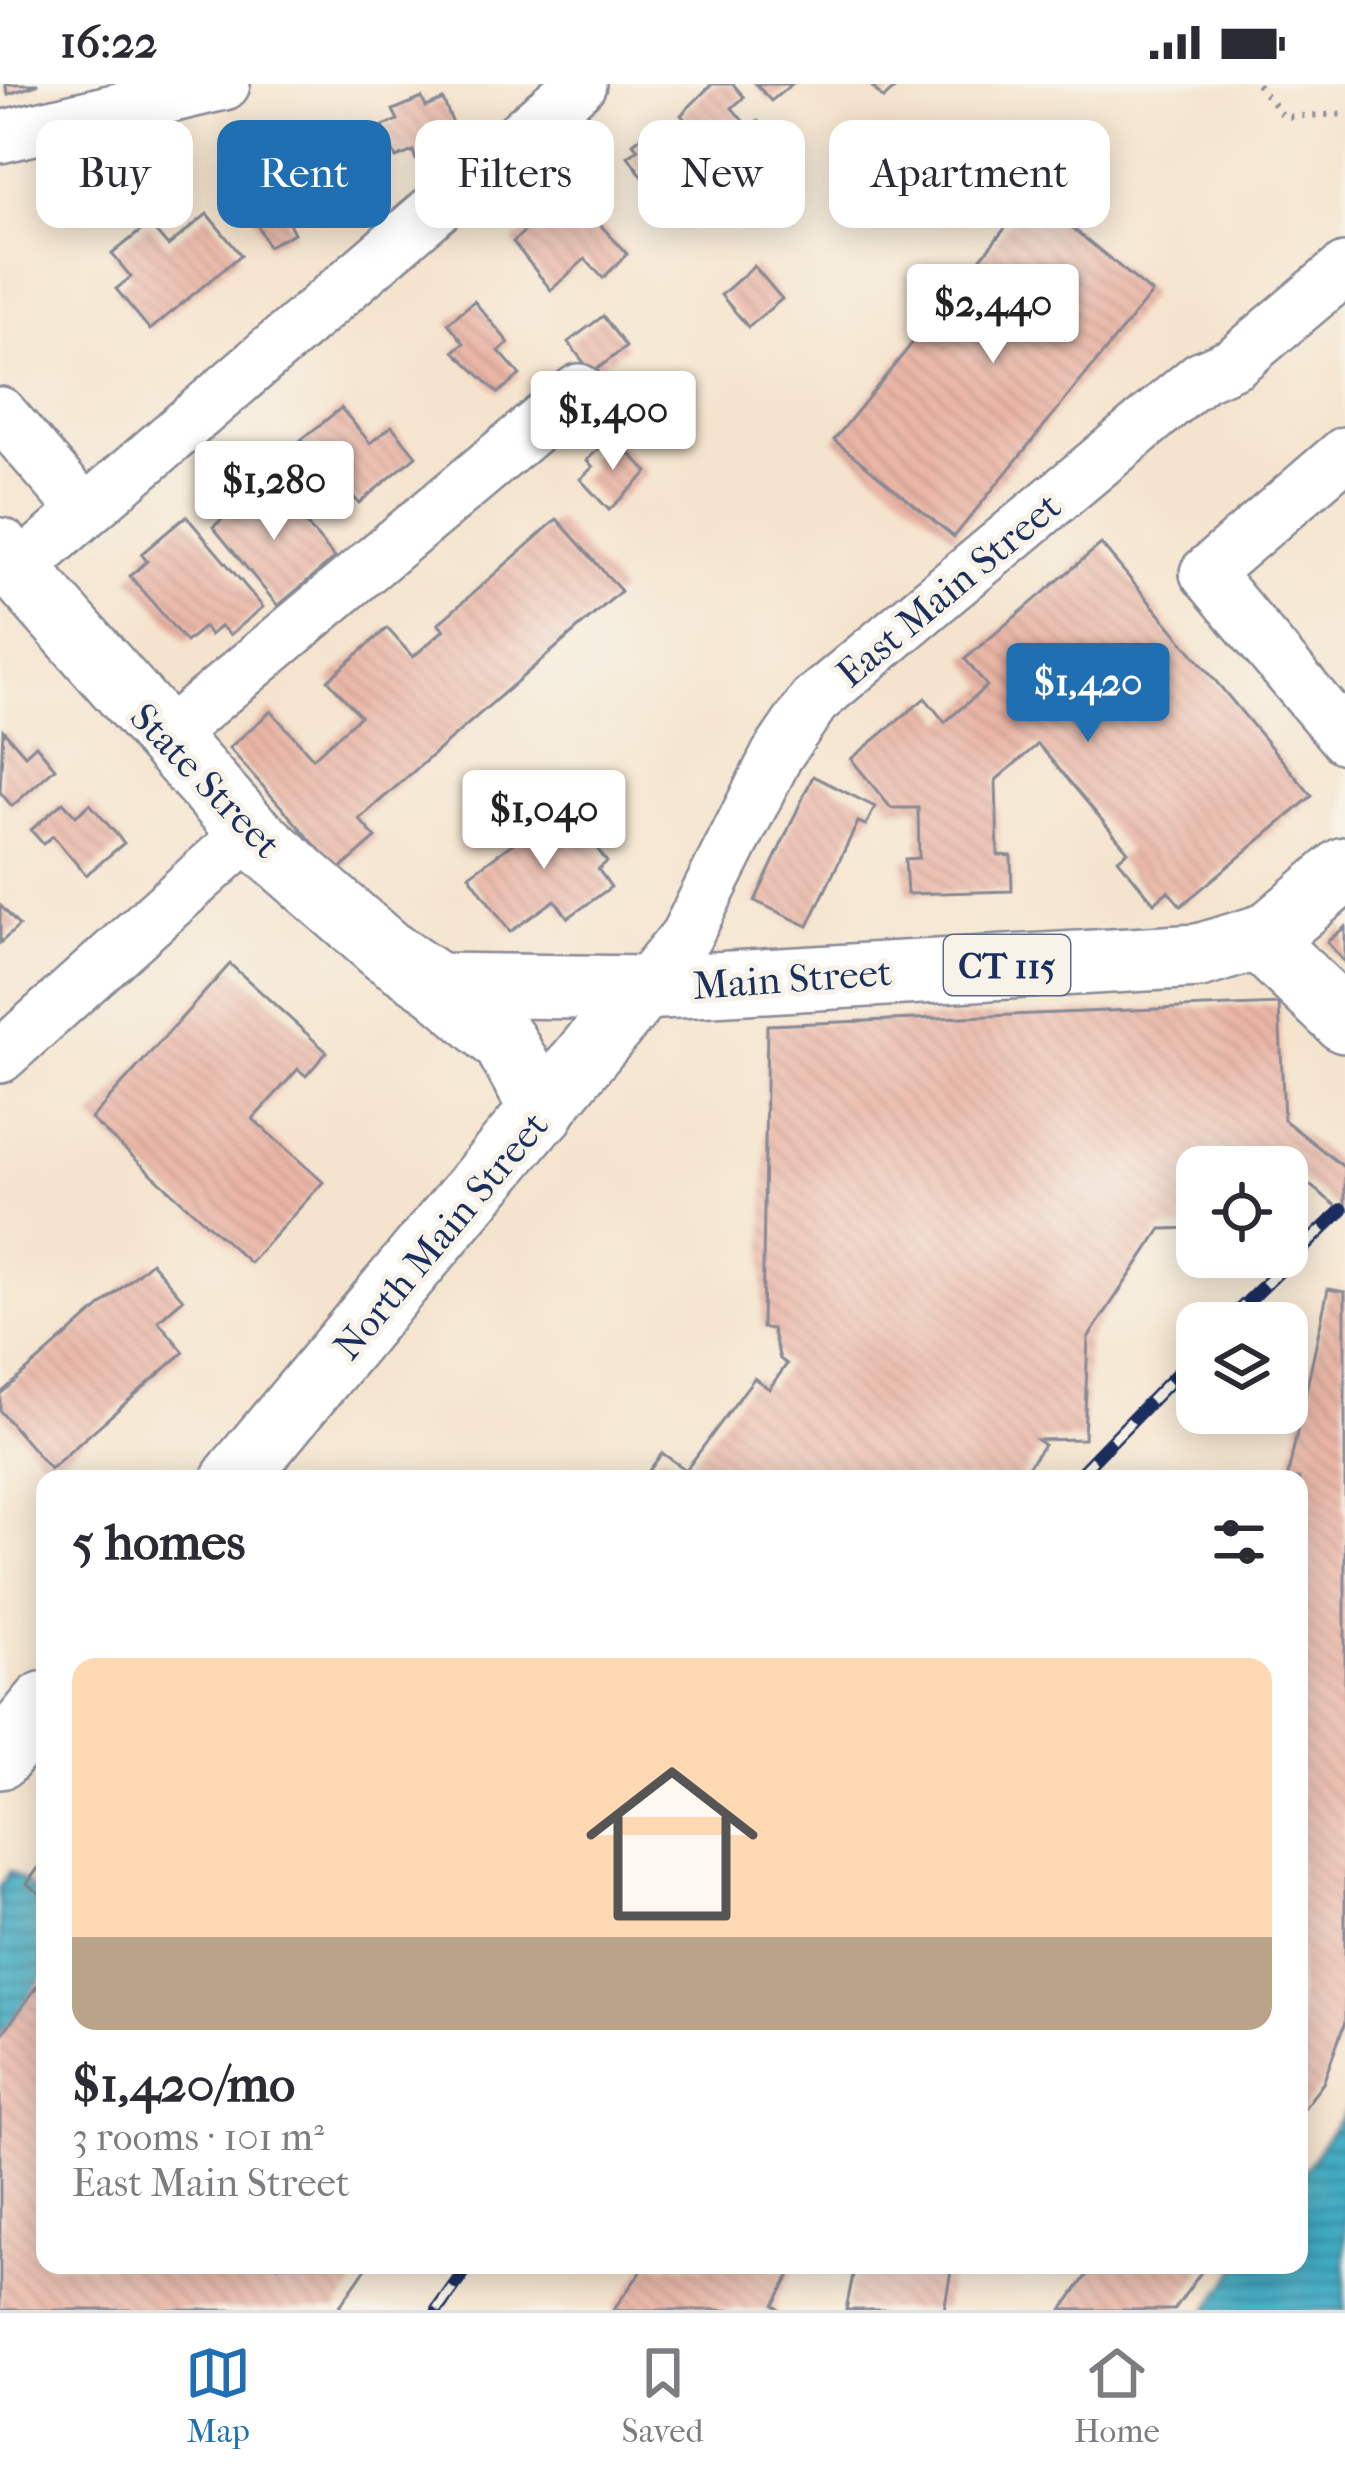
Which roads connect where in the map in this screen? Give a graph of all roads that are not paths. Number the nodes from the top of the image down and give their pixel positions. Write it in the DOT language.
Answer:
graph roads {
  1 [pos="224,84"];
  2 [pos="580,84"];
  3 [pos="0,137"];
  4 [pos="1345,269"];
  5 [pos="579,390"];
  6 [pos="0,413"];
  7 [pos="1345,454"];
  8 [pos="86,511"];
  9 [pos="9,560"];
  10 [pos="1345,738"];
  11 [pos="163,739"];
  12 [pos="250,832"];
  13 [pos="1345,869"];
  14 [pos="1258,938"];
  15 [pos="437,985"];
  16 [pos="643,988"];
  17 [pos="1340,1017"];
  18 [pos="0,1057"];
  19 [pos="543,1112"];
  20 [pos="242,1470"];
  21 [pos="36,1714"];
  22 [pos="0,1757"];
  1 -- 3 [label="street"];
  2 -- 8 [label="street"];
  4 -- 16 [label="street, East Main Street"];
  5 -- 11 [label="street"];
  6 -- 8 [label="street"];
  7 -- 10 [label="street"];
  8 -- 9 [label="street"];
  9 -- 11 [label="main road, State Street"];
  11 -- 12 [label="main road, State Street"];
  12 -- 15 [label="main road, State Street"];
  12 -- 18 [label="street"];
  13 -- 14 [label="main road, Main Street / CT 115"];
  14 -- 16 [label="main road, Main Street / CT 115"];
  14 -- 17 [label="main road"];
  15 -- 16 [label="main road"];
  15 -- 19 [label="main road, State Street"];
  16 -- 19 [label="main road, North Main Street"];
  19 -- 20 [label="main road, North Main Street"];
  21 -- 22 [label="main road"];
}
